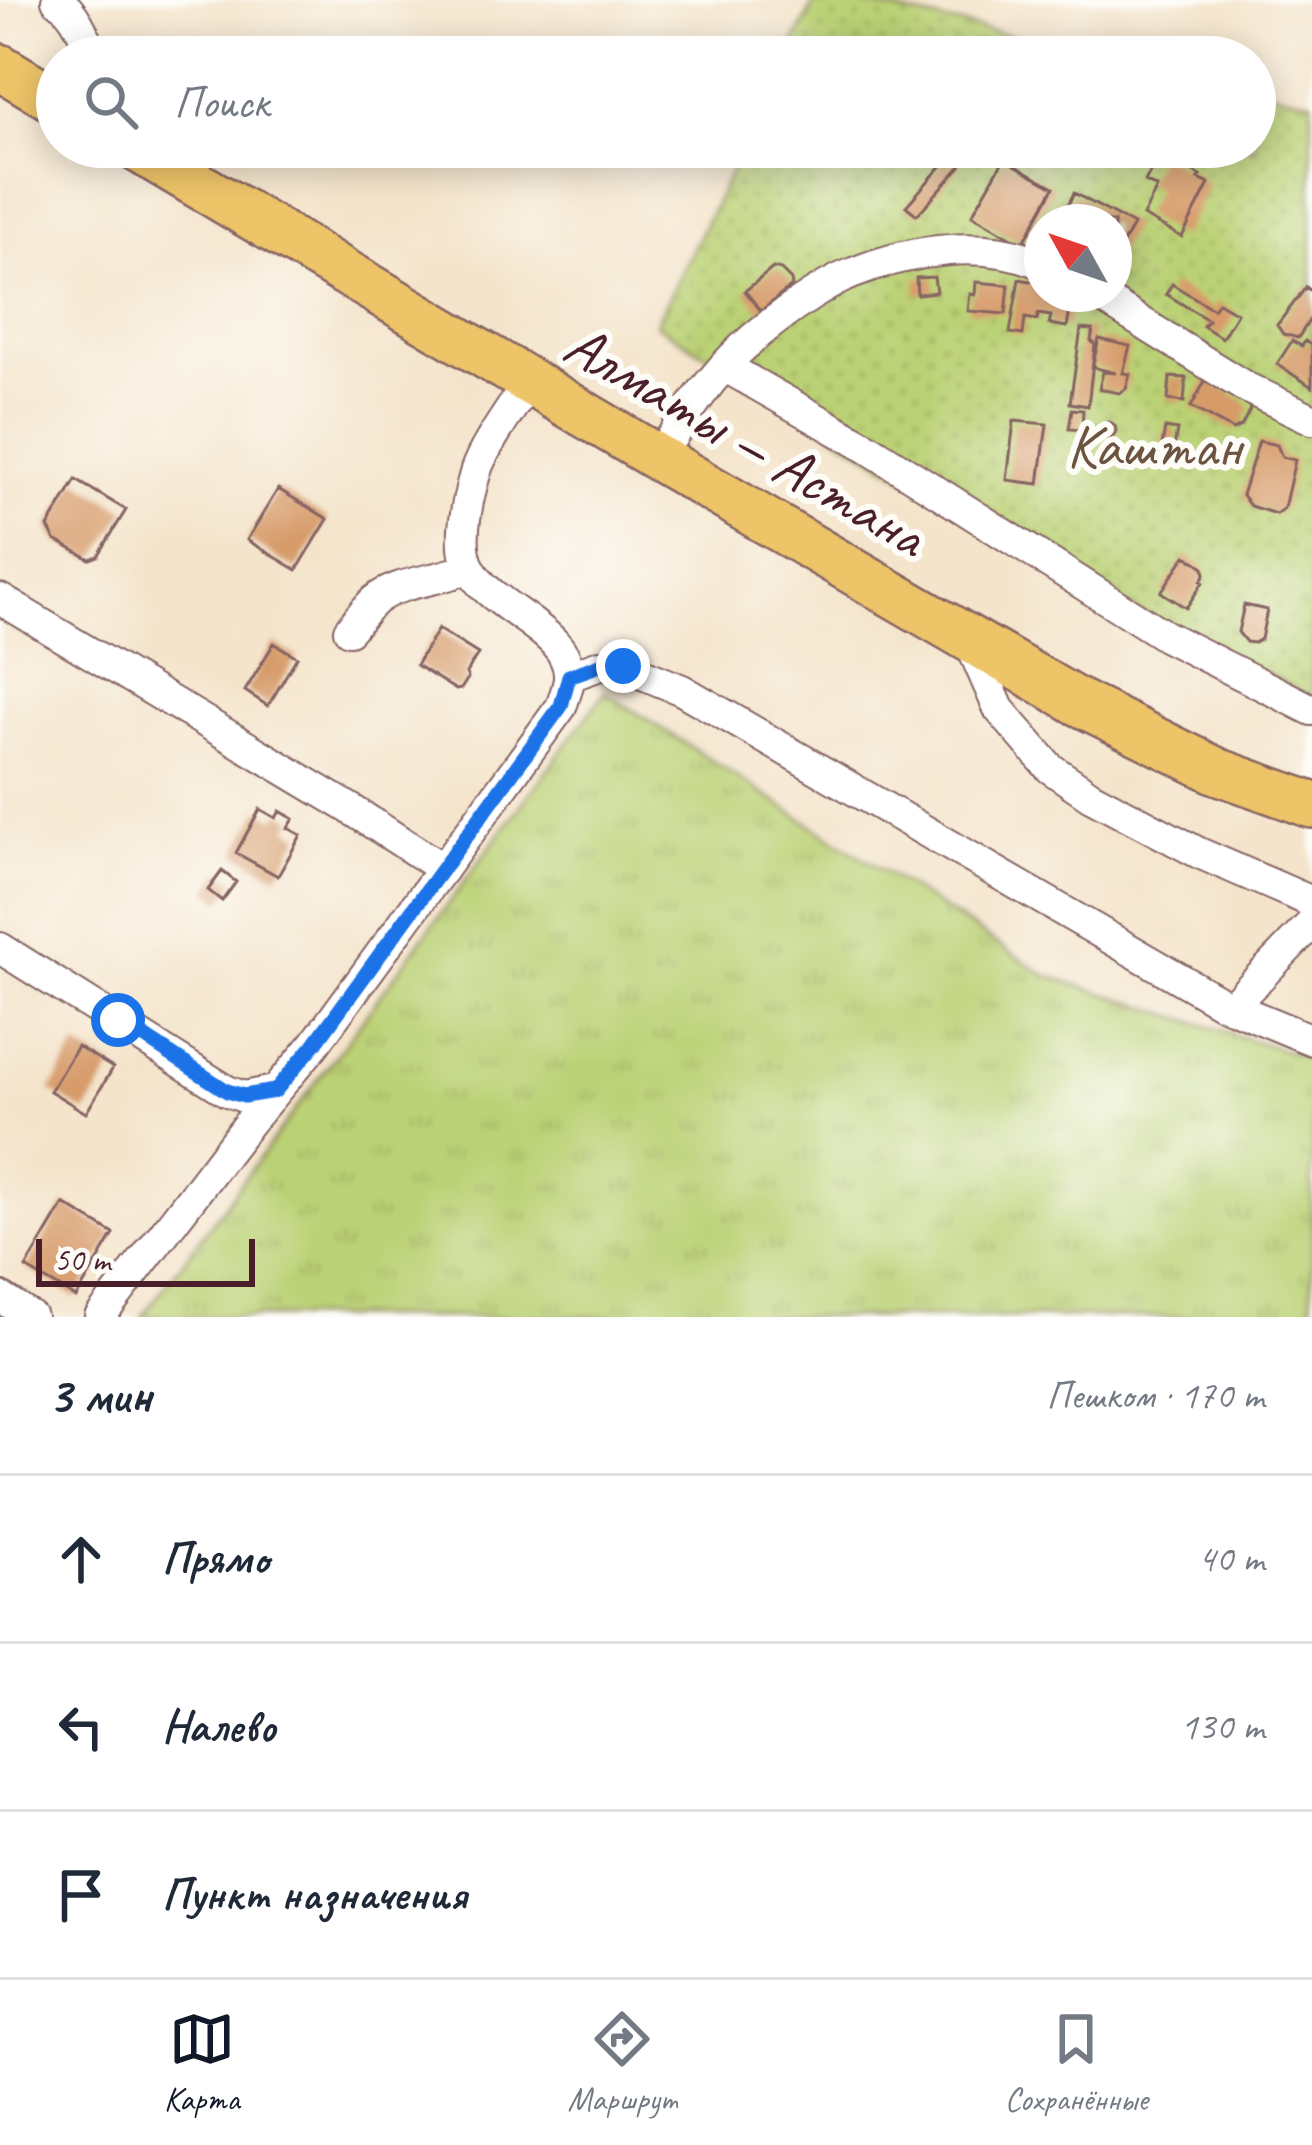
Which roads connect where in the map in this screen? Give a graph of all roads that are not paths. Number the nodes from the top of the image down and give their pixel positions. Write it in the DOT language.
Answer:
graph roads {
  1 [pos="57,0"];
  2 [pos="83,36"];
  3 [pos="0,67"];
  4 [pos="36,88"];
  5 [pos="169,168"];
  6 [pos="1024,258"];
  7 [pos="1125,312"];
  8 [pos="724,366"];
  9 [pos="529,381"];
  10 [pos="1312,419"];
  11 [pos="658,458"];
  12 [pos="469,568"];
  13 [pos="0,598"];
  14 [pos="349,630"];
  15 [pos="968,638"];
  16 [pos="569,676"];
  17 [pos="1312,710"];
  18 [pos="1312,806"];
  19 [pos="443,869"];
  20 [pos="1312,902"];
  21 [pos="1312,923"];
  22 [pos="0,948"];
  23 [pos="1231,1007"];
  24 [pos="1312,1040"];
  25 [pos="275,1091"];
  26 [pos="0,1297"];
  27 [pos="31,1317"];
  28 [pos="100,1317"];
  1 -- 2 [label="street"];
  3 -- 4 [label="highway"];
  5 -- 9 [label="highway, Алматы — Астана"];
  6 -- 8 [label="street"];
  7 -- 10 [label="street"];
  8 -- 11 [label="street"];
  8 -- 17 [label="street"];
  9 -- 11 [label="highway, Алматы — Астана"];
  9 -- 12 [label="street"];
  11 -- 15 [label="highway, Алматы — Астана"];
  12 -- 14 [label="street"];
  12 -- 16 [label="street"];
  13 -- 19 [label="street"];
  15 -- 18 [label="highway, Алматы — Астана"];
  15 -- 20 [label="street"];
  16 -- 19 [label="street"];
  16 -- 23 [label="street"];
  19 -- 25 [label="street"];
  21 -- 23 [label="street"];
  22 -- 25 [label="street"];
  23 -- 24 [label="street"];
  25 -- 28 [label="street"];
  26 -- 27 [label="street"];
}
